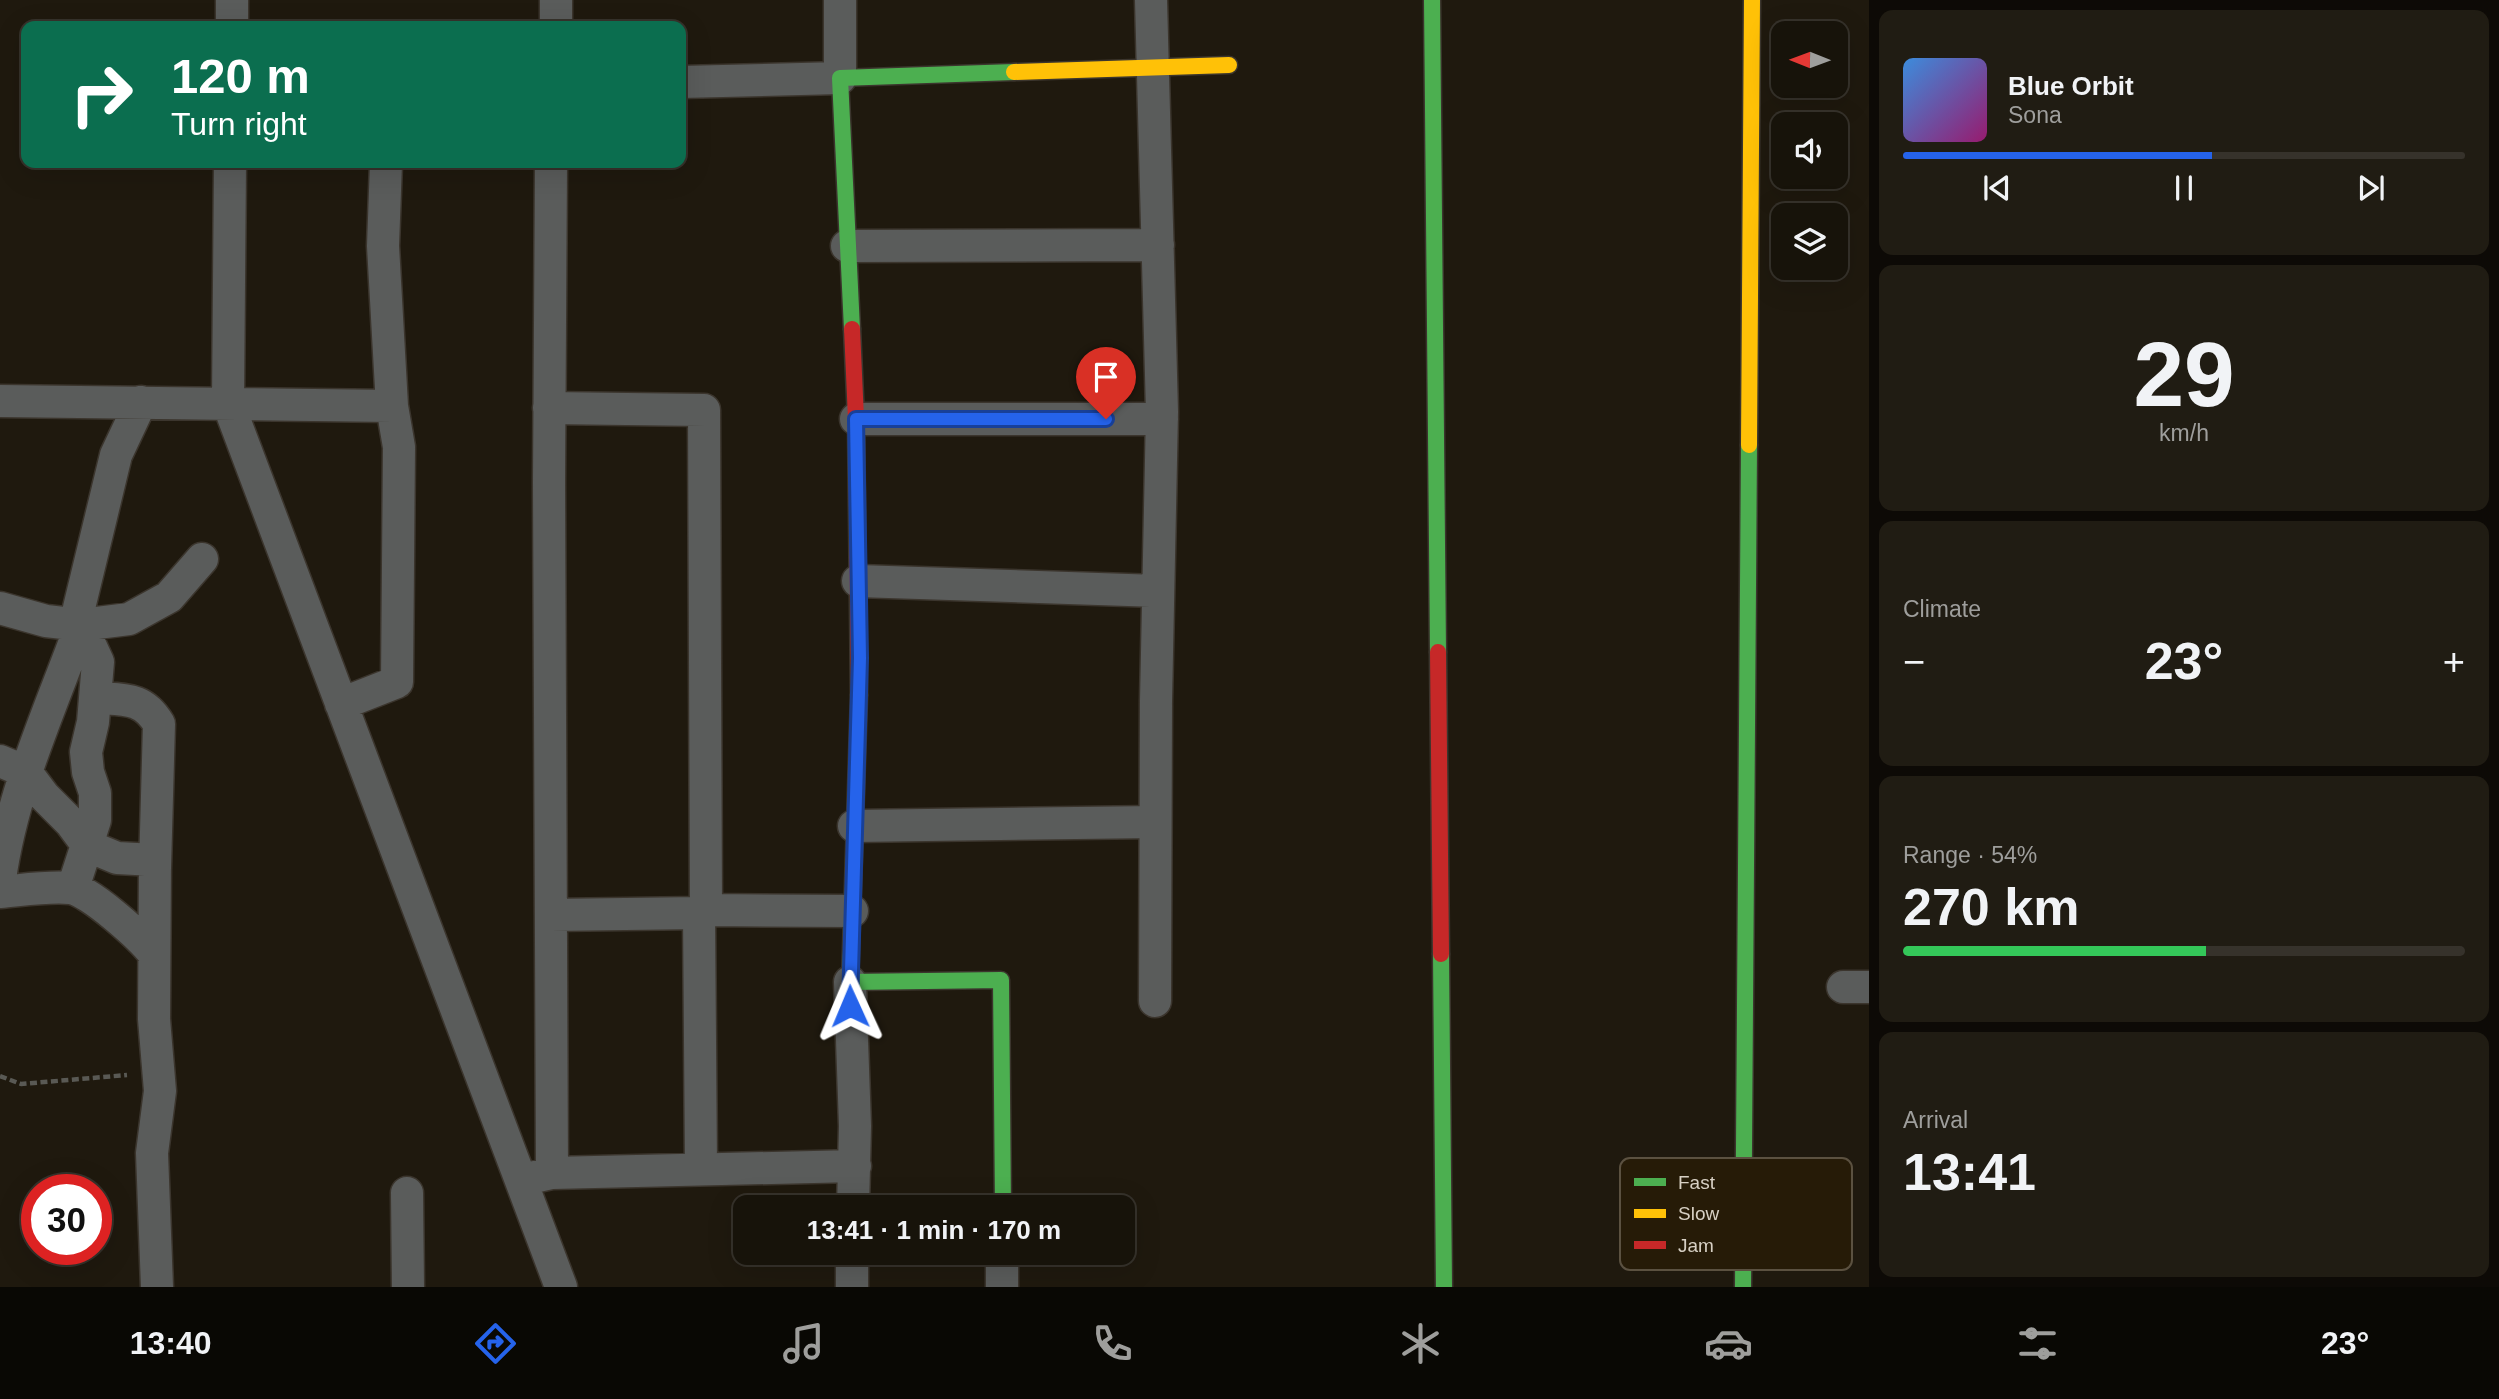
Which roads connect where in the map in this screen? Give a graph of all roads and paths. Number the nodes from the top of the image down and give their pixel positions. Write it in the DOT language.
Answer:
graph roads {
  1 [pos="232,0"];
  2 [pos="556,0"];
  3 [pos="840,0"];
  4 [pos="1151,0"];
  5 [pos="1432,0"];
  6 [pos="1752,0"];
  7 [pos="232,21"];
  8 [pos="555,21"];
  9 [pos="1229,65"];
  10 [pos="1151,67"];
  11 [pos="839,78"];
  12 [pos="686,82"];
  13 [pos="230,168"];
  14 [pos="386,168"];
  15 [pos="551,168"];
  16 [pos="1157,245"];
  17 [pos="847,246"];
  18 [pos="0,401"];
  19 [pos="141,402"];
  20 [pos="228,403"];
  21 [pos="392,406"];
  22 [pos="549,408"];
  23 [pos="856,419"];
  24 [pos="1162,419"];
  25 [pos="202,559"];
  26 [pos="858,581"];
  27 [pos="1158,592"];
  28 [pos="0,608"];
  29 [pos="81,625"];
  30 [pos="96,698"];
  31 [pos="341,704"];
  32 [pos="13,766"];
  33 [pos="1155,822"];
  34 [pos="855,826"];
  35 [pos="88,846"];
  36 [pos="155,868"];
  37 [pos="0,879"];
  38 [pos="73,888"];
  39 [pos="0,892"];
  40 [pos="702,911"];
  41 [pos="852,911"];
  42 [pos="551,915"];
  43 [pos="154,954"];
  44 [pos="850,982"];
  45 [pos="1155,1001"];
  46 [pos="0,1076"];
  47 [pos="158,1076"];
  48 [pos="1744,1158"];
  49 [pos="855,1166"];
  50 [pos="701,1168"];
  51 [pos="552,1173"];
  52 [pos="521,1180"];
  53 [pos="407,1193"];
  54 [pos="854,1195"];
  55 [pos="1003,1195"];
  56 [pos="852,1265"];
  57 [pos="1002,1265"];
  58 [pos="157,1287"];
  59 [pos="408,1287"];
  60 [pos="561,1287"];
  61 [pos="852,1287"];
  62 [pos="1002,1287"];
  63 [pos="1444,1287"];
  1 -- 7 [label="street"];
  2 -- 8 [label="street"];
  3 -- 11 [label="street"];
  4 -- 10 [label="street"];
  5 -- 63 [label="street"];
  6 -- 48 [label="street"];
  9 -- 10 [label="street"];
  10 -- 11 [label="street"];
  10 -- 16 [label="street"];
  11 -- 12 [label="street"];
  11 -- 17 [label="street"];
  13 -- 20 [label="street"];
  14 -- 21 [label="street"];
  15 -- 22 [label="street"];
  16 -- 17 [label="street"];
  16 -- 24 [label="street"];
  17 -- 23 [label="street"];
  18 -- 19 [label="street"];
  19 -- 20 [label="street"];
  19 -- 29 [label="street"];
  20 -- 21 [label="street"];
  20 -- 31 [label="street"];
  21 -- 31 [label="street"];
  22 -- 40 [label="street"];
  22 -- 42 [label="street"];
  23 -- 24 [label="street"];
  23 -- 26 [label="street"];
  24 -- 27 [label="street"];
  25 -- 29 [label="street"];
  26 -- 27 [label="street"];
  26 -- 34 [label="street"];
  27 -- 33 [label="street"];
  28 -- 29 [label="street"];
  29 -- 30 [label="street"];
  29 -- 32 [label="street"];
  30 -- 35 [label="street"];
  30 -- 36 [label="street"];
  31 -- 52 [label="street"];
  32 -- 35 [label="street"];
  32 -- 37 [label="street"];
  33 -- 34 [label="street"];
  33 -- 45 [label="street"];
  34 -- 41 [label="street"];
  35 -- 36 [label="street"];
  35 -- 38 [label="street"];
  36 -- 43 [label="street"];
  38 -- 39 [label="street"];
  38 -- 43 [label="street"];
  40 -- 41 [label="street"];
  40 -- 42 [label="street"];
  40 -- 50 [label="street"];
  41 -- 44 [label="street"];
  42 -- 51 [label="street"];
  43 -- 47 [label="street"];
  44 -- 49 [label="street"];
  44 -- 55 [label="street"];
  46 -- 47 [label="path"];
  47 -- 58 [label="street"];
  49 -- 50 [label="street"];
  49 -- 54 [label="street"];
  50 -- 51 [label="street"];
  51 -- 52 [label="street"];
  52 -- 60 [label="street"];
  53 -- 59 [label="street"];
  56 -- 61 [label="street"];
  57 -- 62 [label="street"];
}
